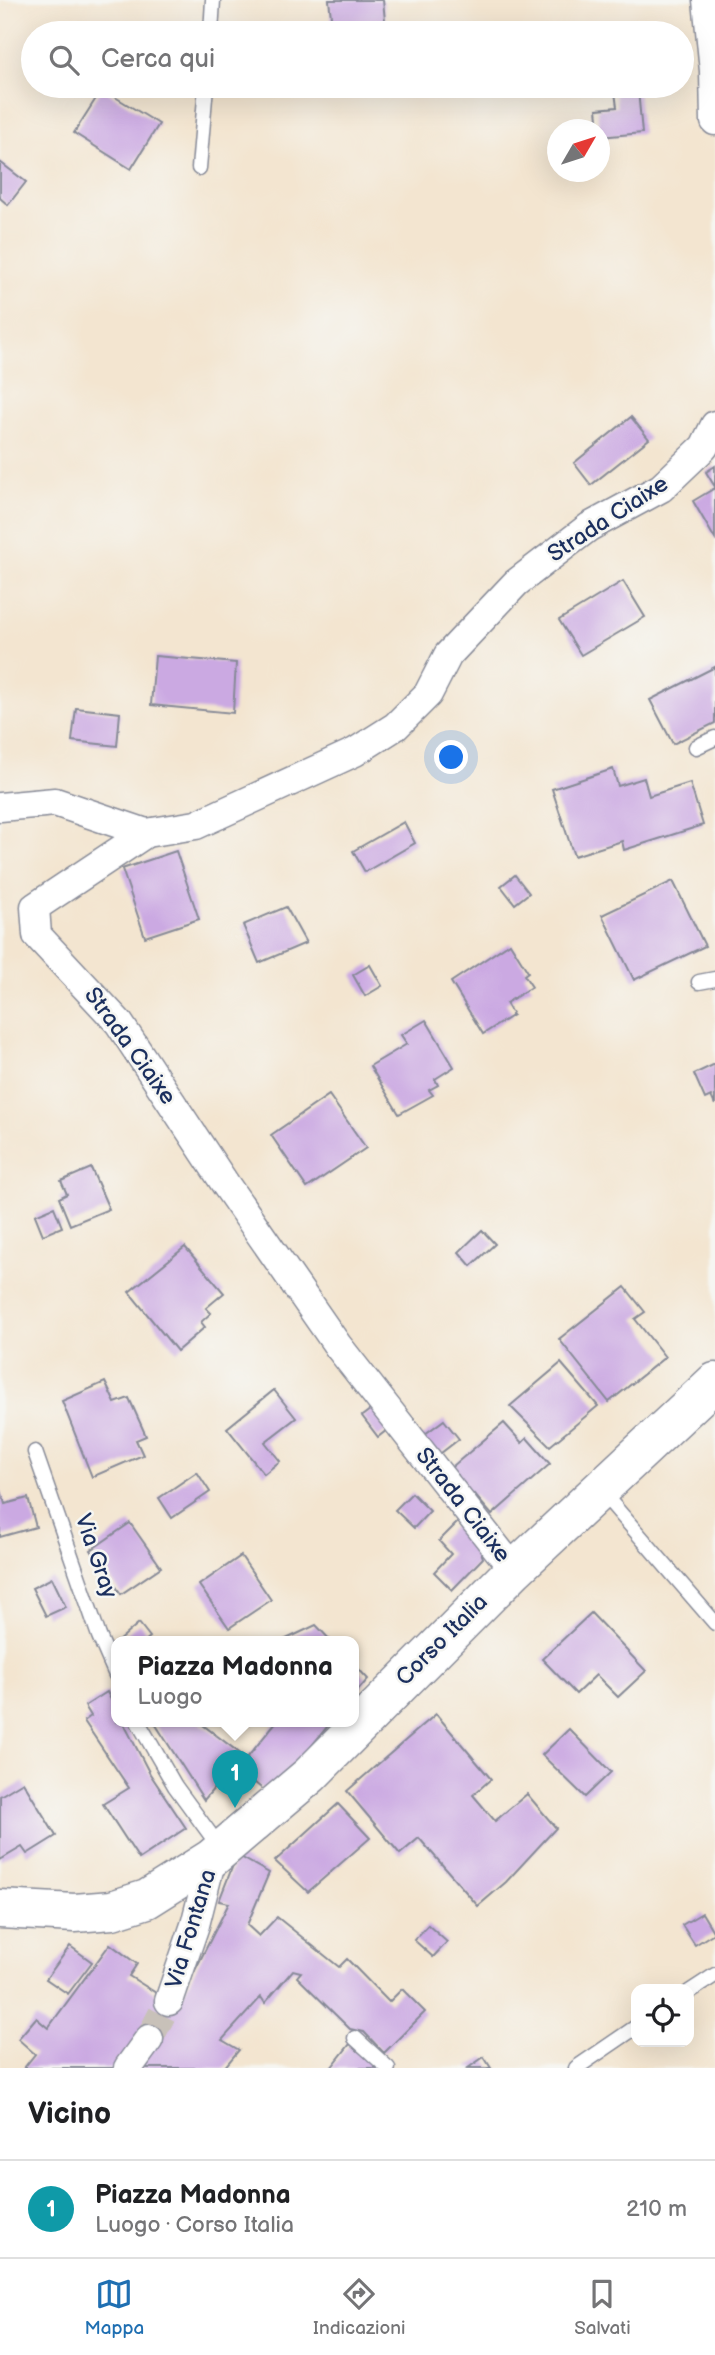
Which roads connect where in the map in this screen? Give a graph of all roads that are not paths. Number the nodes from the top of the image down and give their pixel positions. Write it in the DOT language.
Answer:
graph roads {
  1 [pos="214,0"];
  2 [pos="706,0"];
  3 [pos="212,21"];
  4 [pos="205,98"];
  5 [pos="715,121"];
  6 [pos="199,168"];
  7 [pos="715,425"];
  8 [pos="715,738"];
  9 [pos="696,747"];
  10 [pos="0,807"];
  11 [pos="146,833"];
  12 [pos="715,979"];
  13 [pos="699,982"];
  14 [pos="715,1382"];
  15 [pos="35,1452"];
  16 [pos="600,1490"];
  17 [pos="514,1570"];
  18 [pos="715,1623"];
  19 [pos="111,1663"];
  20 [pos="359,1726"];
  21 [pos="141,1727"];
  22 [pos="358,1727"];
  23 [pos="217,1854"];
  24 [pos="0,1909"];
  25 [pos="715,1975"];
  26 [pos="694,1989"];
  27 [pos="169,2001"];
  28 [pos="631,2031"];
  29 [pos="355,2038"];
  30 [pos="149,2039"];
  31 [pos="128,2068"];
  32 [pos="388,2068"];
  33 [pos="576,2068"];
  1 -- 3 [label="lane"];
  2 -- 5 [label="street"];
  4 -- 6 [label="lane"];
  7 -- 11 [label="street, Strada Ciaixe"];
  8 -- 9 [label="lane"];
  10 -- 11 [label="street"];
  11 -- 17 [label="street, Strada Ciaixe"];
  12 -- 13 [label="lane"];
  14 -- 16 [label="main road, Corso Italia"];
  15 -- 19 [label="lane, Via Gray"];
  16 -- 17 [label="main road, Corso Italia"];
  16 -- 18 [label="lane"];
  17 -- 20 [label="main road, Corso Italia"];
  21 -- 23 [label="lane"];
  22 -- 23 [label="main road, Corso Italia"];
  23 -- 24 [label="main road, Corso Italia"];
  23 -- 27 [label="street, Via Fontana"];
  25 -- 26 [label="lane"];
  28 -- 33 [label="lane"];
  29 -- 32 [label="lane"];
  30 -- 31 [label="street"];
}
